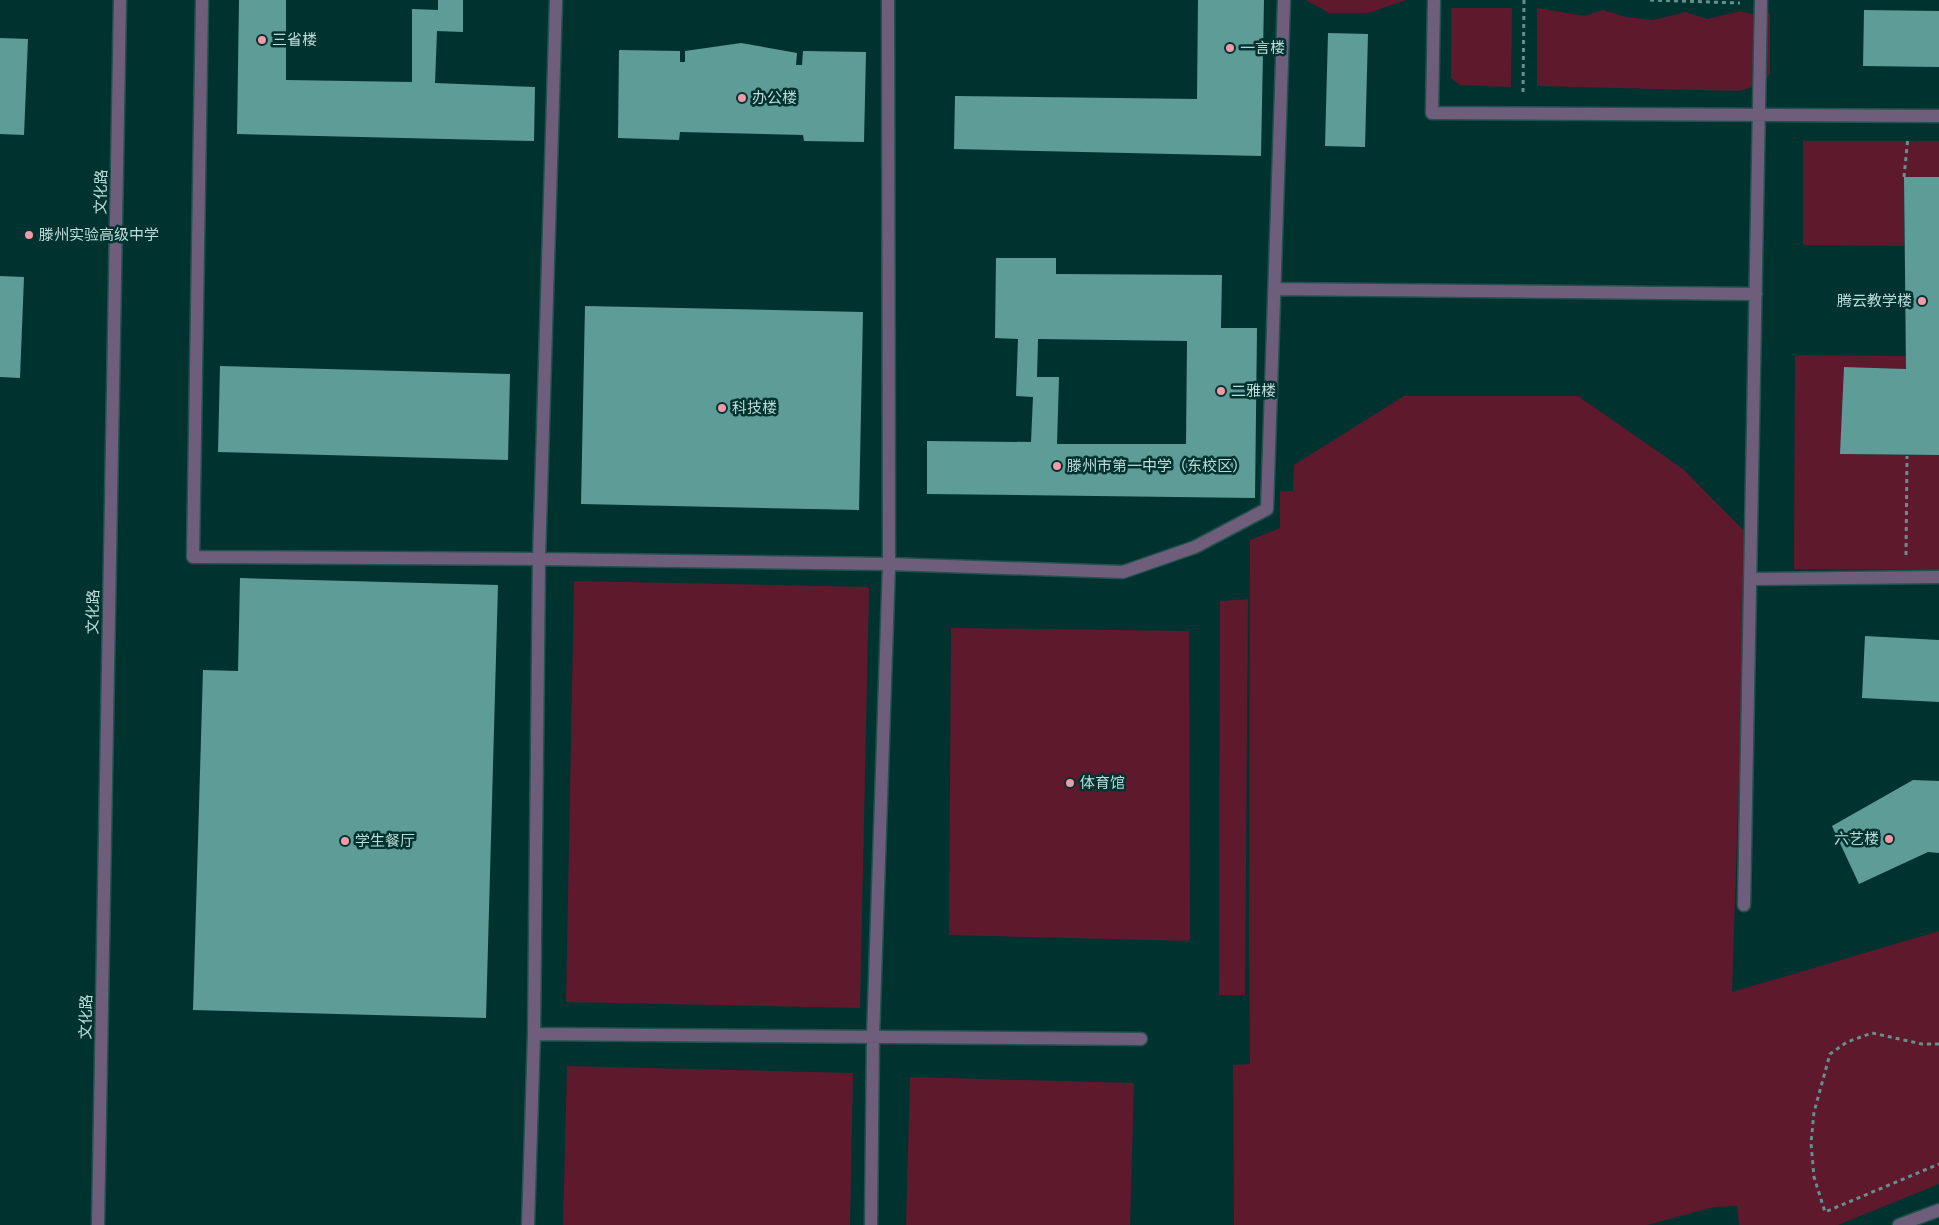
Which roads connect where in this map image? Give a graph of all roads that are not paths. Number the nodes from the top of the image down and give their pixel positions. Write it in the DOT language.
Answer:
graph roads {
  1 [pos="120,0"];
  2 [pos="202,0"];
  3 [pos="556,0"];
  4 [pos="888,0"];
  5 [pos="1284,0"];
  6 [pos="1434,0"];
  7 [pos="1761,2"];
  8 [pos="1760,116"];
  9 [pos="1939,116"];
  10 [pos="1275,289"];
  11 [pos="1756,294"];
  12 [pos="538,559"];
  13 [pos="889,564"];
  14 [pos="1939,577"];
  15 [pos="1751,579"];
  16 [pos="1744,904"];
  17 [pos="534,1034"];
  18 [pos="873,1037"];
  19 [pos="1141,1039"];
  20 [pos="1939,1210"];
  21 [pos="98,1225"];
  22 [pos="528,1225"];
  23 [pos="871,1225"];
  24 [pos="1899,1225"];
  1 -- 21 [label="street, 文化路"];
  2 -- 12 [label="street"];
  3 -- 12 [label="street"];
  4 -- 13 [label="street"];
  5 -- 10 [label="street"];
  6 -- 8 [label="street"];
  7 -- 8 [label="street"];
  8 -- 9 [label="street"];
  8 -- 11 [label="street"];
  10 -- 11 [label="street"];
  10 -- 13 [label="street"];
  11 -- 15 [label="street"];
  12 -- 13 [label="street"];
  12 -- 17 [label="street"];
  13 -- 18 [label="street"];
  14 -- 15 [label="street"];
  15 -- 16 [label="street"];
  17 -- 18 [label="street"];
  17 -- 22 [label="street"];
  18 -- 19 [label="street"];
  18 -- 23 [label="street"];
  20 -- 24 [label="street"];
}
